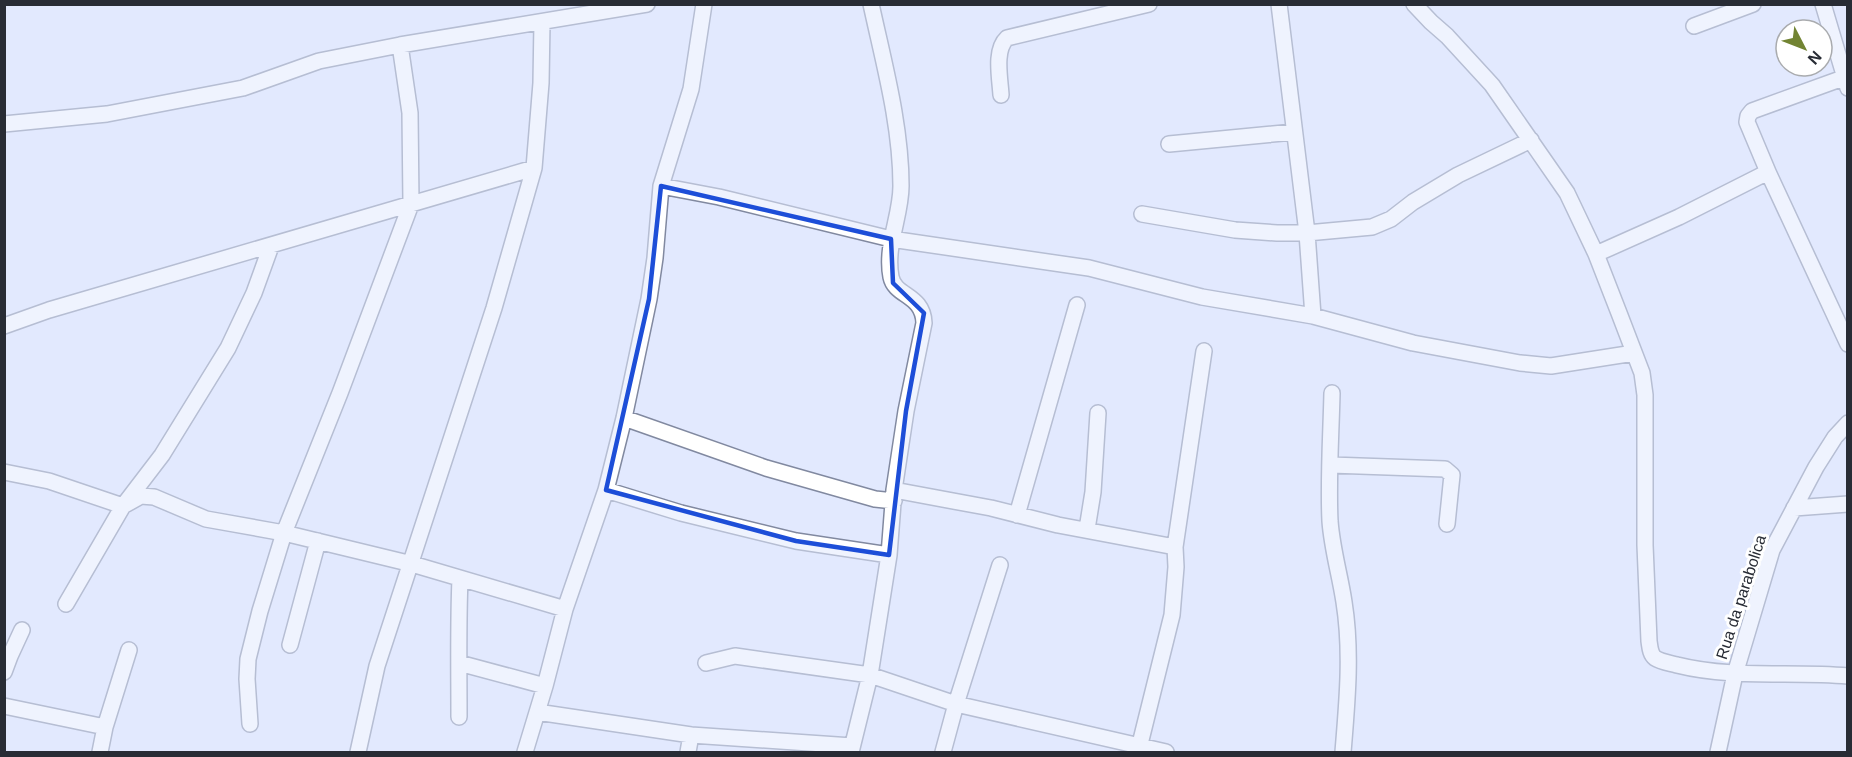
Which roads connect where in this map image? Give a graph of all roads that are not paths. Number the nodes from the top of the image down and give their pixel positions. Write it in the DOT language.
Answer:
graph roads {
  1 [pos="647,4"];
  2 [pos="704,4"];
  3 [pos="871,4"];
  4 [pos="1149,4"];
  5 [pos="1279,4"];
  6 [pos="1414,4"];
  7 [pos="1753,4"];
  8 [pos="1823,4"];
  9 [pos="542,22"];
  10 [pos="1694,26"];
  11 [pos="400,45"];
  12 [pos="1846,83"];
  13 [pos="1001,95"];
  14 [pos="4,124"];
  15 [pos="1294,132"];
  16 [pos="1531,140"];
  17 [pos="1168,144"];
  18 [pos="534,168"];
  19 [pos="1768,172"];
  20 [pos="661,186"];
  21 [pos="411,204"];
  22 [pos="1142,213"];
  23 [pos="1307,233"];
  24 [pos="891,239"];
  25 [pos="271,246"];
  26 [pos="1596,254"];
  27 [pos="1077,305"];
  28 [pos="1313,316"];
  29 [pos="4,326"];
  30 [pos="1848,344"];
  31 [pos="1204,351"];
  32 [pos="1635,353"];
  33 [pos="1332,393"];
  34 [pos="1098,413"];
  35 [pos="624,418"];
  36 [pos="1848,423"];
  37 [pos="1330,465"];
  38 [pos="4,472"];
  39 [pos="606,490"];
  40 [pos="894,495"];
  41 [pos="1848,504"];
  42 [pos="123,506"];
  43 [pos="1794,508"];
  44 [pos="1017,515"];
  45 [pos="1447,524"];
  46 [pos="1087,529"];
  47 [pos="284,533"];
  48 [pos="318,541"];
  49 [pos="1175,547"];
  50 [pos="889,555"];
  51 [pos="412,564"];
  52 [pos="1000,565"];
  53 [pos="459,579"];
  54 [pos="66,604"];
  55 [pos="565,609"];
  56 [pos="22,630"];
  57 [pos="290,645"];
  58 [pos="129,651"];
  59 [pos="459,663"];
  60 [pos="706,663"];
  61 [pos="4,672"];
  62 [pos="1735,674"];
  63 [pos="870,675"];
  64 [pos="1848,676"];
  65 [pos="545,686"];
  66 [pos="956,704"];
  67 [pos="4,706"];
  68 [pos="537,712"];
  69 [pos="459,717"];
  70 [pos="250,724"];
  71 [pos="105,727"];
  72 [pos="691,735"];
  73 [pos="851,749"];
  74 [pos="1139,750"];
  75 [pos="100,753"];
  76 [pos="358,753"];
  77 [pos="525,753"];
  78 [pos="688,753"];
  79 [pos="943,753"];
  80 [pos="1166,753"];
  81 [pos="1343,753"];
  82 [pos="1719,753"];
  1 -- 9 [label="street"];
  2 -- 20 [label="street"];
  3 -- 24 [label="street"];
  4 -- 13 [label="street"];
  5 -- 15 [label="street"];
  6 -- 16 [label="street"];
  7 -- 10 [label="street"];
  8 -- 12 [label="street"];
  9 -- 11 [label="street"];
  9 -- 18 [label="street"];
  11 -- 14 [label="street"];
  11 -- 21 [label="street"];
  12 -- 19 [label="street"];
  15 -- 17 [label="street"];
  15 -- 23 [label="street"];
  16 -- 23 [label="street"];
  16 -- 26 [label="street"];
  18 -- 21 [label="street"];
  18 -- 51 [label="street"];
  19 -- 26 [label="street"];
  19 -- 30 [label="street"];
  20 -- 24 [label="street"];
  20 -- 35 [label="street"];
  21 -- 25 [label="street"];
  21 -- 47 [label="street"];
  22 -- 23 [label="street"];
  23 -- 28 [label="street"];
  24 -- 28 [label="street"];
  24 -- 40 [label="street"];
  25 -- 29 [label="street"];
  25 -- 42 [label="street"];
  26 -- 32 [label="street"];
  27 -- 44 [label="street"];
  28 -- 32 [label="street"];
  31 -- 49 [label="street"];
  32 -- 62 [label="street"];
  33 -- 37 [label="street"];
  34 -- 46 [label="street"];
  35 -- 39 [label="street"];
  35 -- 40 [label="street"];
  36 -- 43 [label="street, Rua da parabolica"];
  37 -- 45 [label="street"];
  37 -- 81 [label="street"];
  38 -- 42 [label="street"];
  39 -- 50 [label="street"];
  39 -- 55 [label="street"];
  40 -- 44 [label="street"];
  40 -- 50 [label="street"];
  41 -- 43 [label="street"];
  42 -- 47 [label="street"];
  42 -- 54 [label="street"];
  43 -- 62 [label="street, Rua da parabolica"];
  44 -- 46 [label="street"];
  46 -- 49 [label="street"];
  47 -- 48 [label="street"];
  47 -- 70 [label="street"];
  48 -- 51 [label="street"];
  48 -- 57 [label="street"];
  49 -- 74 [label="street"];
  50 -- 63 [label="street"];
  51 -- 53 [label="street"];
  51 -- 76 [label="street"];
  52 -- 66 [label="street"];
  53 -- 55 [label="street"];
  53 -- 59 [label="street"];
  55 -- 65 [label="street"];
  56 -- 61 [label="street"];
  58 -- 71 [label="street"];
  59 -- 65 [label="street"];
  59 -- 69 [label="street"];
  60 -- 63 [label="street"];
  62 -- 64 [label="street"];
  62 -- 82 [label="street, Rua da parabolica"];
  63 -- 66 [label="street"];
  63 -- 73 [label="street"];
  65 -- 68 [label="street"];
  66 -- 74 [label="street"];
  66 -- 79 [label="street"];
  67 -- 71 [label="street"];
  68 -- 72 [label="street"];
  68 -- 77 [label="street"];
  71 -- 75 [label="street"];
  72 -- 73 [label="street"];
  72 -- 78 [label="street"];
  74 -- 80 [label="street"];
}
